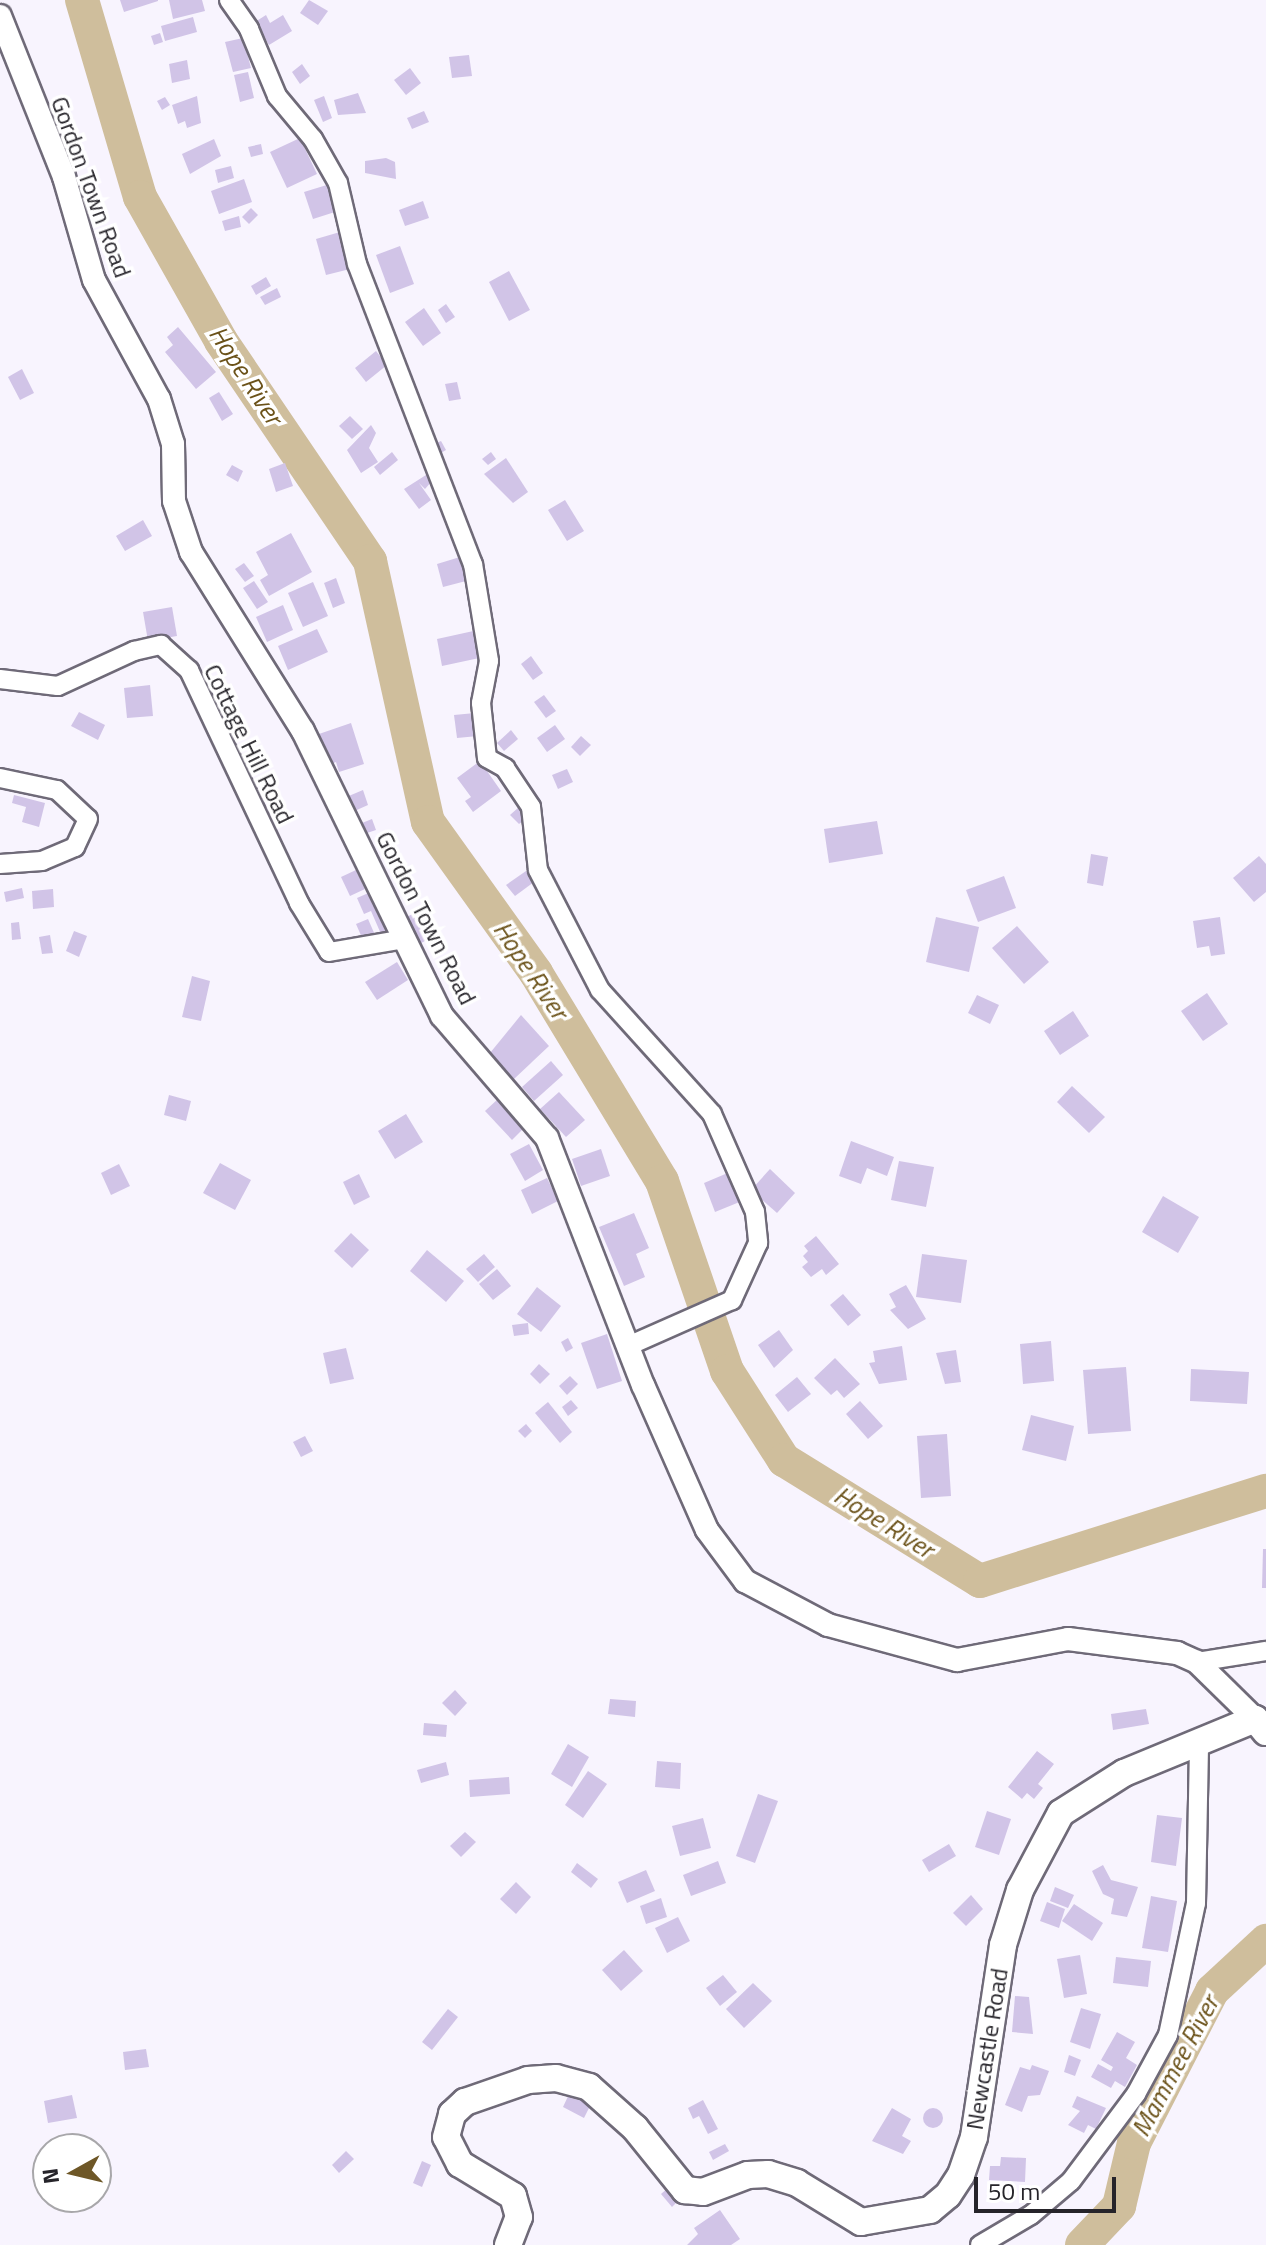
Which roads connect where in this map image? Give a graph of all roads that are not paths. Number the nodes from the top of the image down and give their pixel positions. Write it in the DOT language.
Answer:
graph roads {
  1 [pos="229,0"];
  2 [pos="0,16"];
  3 [pos="0,679"];
  4 [pos="0,778"];
  5 [pos="0,864"];
  6 [pos="404,939"];
  7 [pos="628,1346"];
  8 [pos="1266,1651"];
  9 [pos="1197,1662"];
  10 [pos="1261,1726"];
  11 [pos="1199,1743"];
  12 [pos="508,2245"];
  13 [pos="980,2245"];
  1 -- 7 [label="street"];
  2 -- 6 [label="street, Gordon Town Road"];
  3 -- 6 [label="street, Cottage Hill Road"];
  4 -- 5 [label="street"];
  6 -- 7 [label="street, Gordon Town Road"];
  7 -- 9 [label="street, Gordon Town Road"];
  8 -- 9 [label="street"];
  9 -- 10 [label="street, Gordon Town Road"];
  10 -- 11 [label="main road, Newcastle Road"];
  11 -- 12 [label="main road, Newcastle Road"];
  11 -- 13 [label="street"];
}
